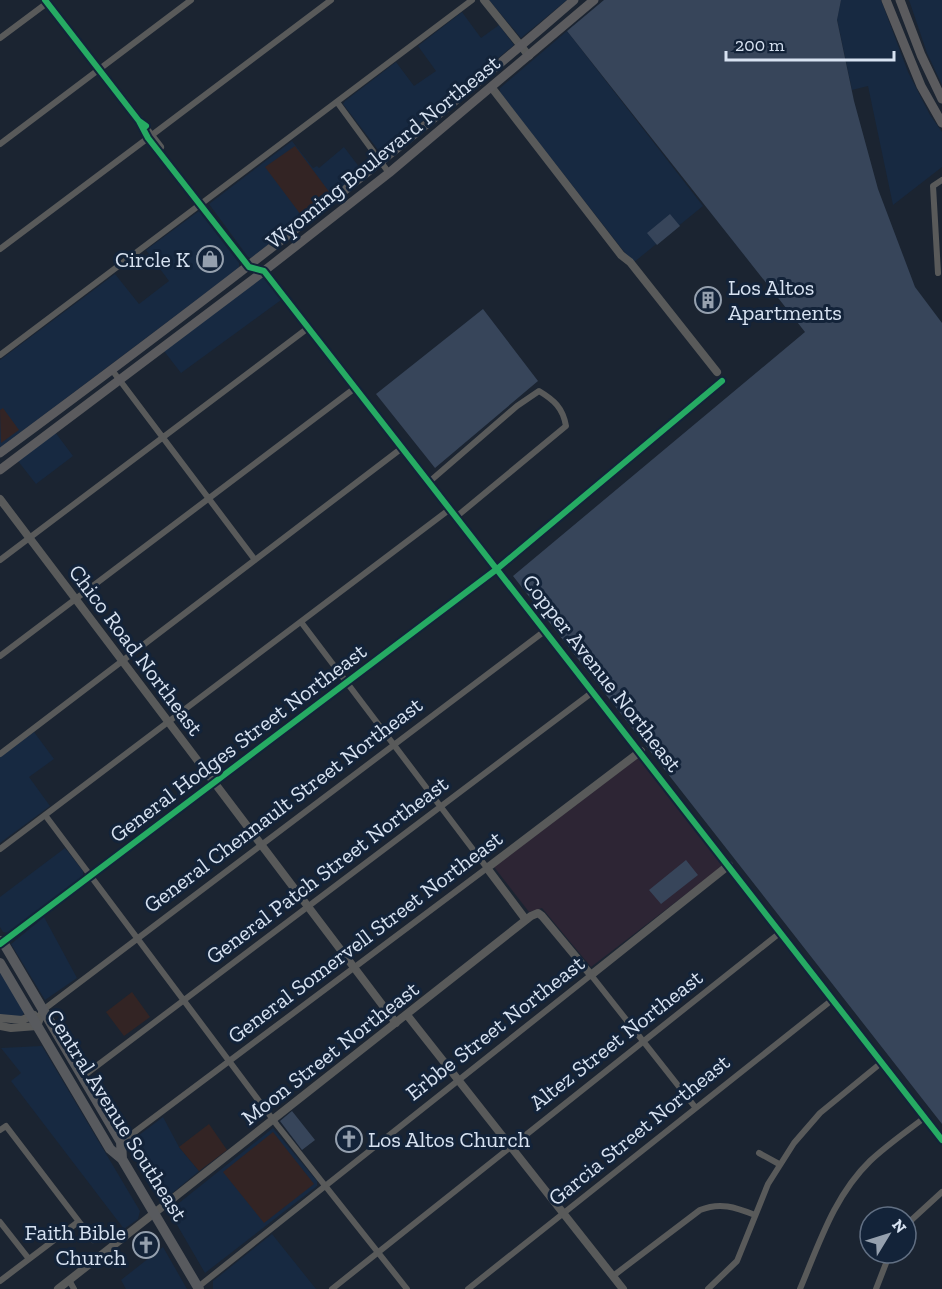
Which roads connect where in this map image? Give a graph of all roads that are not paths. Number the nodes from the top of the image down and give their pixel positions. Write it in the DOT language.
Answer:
graph roads {
  1 [pos="191,0"];
  2 [pos="331,0"];
  3 [pos="472,0"];
  4 [pos="484,0"];
  5 [pos="574,0"];
  6 [pos="594,0"];
  7 [pos="886,0"];
  8 [pos="900,0"];
  9 [pos="48,1"];
  10 [pos="0,38"];
  11 [pos="521,46"];
  12 [pos="529,56"];
  13 [pos="99,69"];
  14 [pos="492,88"];
  15 [pos="942,99"];
  16 [pos="337,102"];
  17 [pos="942,123"];
  18 [pos="150,136"];
  19 [pos="0,144"];
  20 [pos="381,163"];
  21 [pos="389,173"];
  22 [pos="942,180"];
  23 [pos="201,204"];
  24 [pos="0,249"];
  25 [pos="249,267"];
  26 [pos="264,271"];
  27 [pos="938,273"];
  28 [pos="308,328"];
  29 [pos="0,355"];
  30 [pos="112,370"];
  31 [pos="717,372"];
  32 [pos="120,380"];
  33 [pos="723,381"];
  34 [pos="355,388"];
  35 [pos="163,437"];
  36 [pos="15,442"];
  37 [pos="402,448"];
  38 [pos="0,453"];
  39 [pos="0,460"];
  40 [pos="0,470"];
  41 [pos="429,482"];
  42 [pos="209,498"];
  43 [pos="0,499"];
  44 [pos="450,509"];
  45 [pos="456,518"];
  46 [pos="29,538"];
  47 [pos="0,560"];
  48 [pos="255,560"];
  49 [pos="497,569"];
  50 [pos="76,598"];
  51 [pos="301,622"];
  52 [pos="546,630"];
  53 [pos="0,656"];
  54 [pos="122,661"];
  55 [pos="348,683"];
  56 [pos="594,692"];
  57 [pos="168,722"];
  58 [pos="394,744"];
  59 [pos="641,752"];
  60 [pos="0,754"];
  61 [pos="214,784"];
  62 [pos="441,806"];
  63 [pos="45,815"];
  64 [pos="260,845"];
  65 [pos="0,849"];
  66 [pos="729,865"];
  67 [pos="487,868"];
  68 [pos="91,876"];
  69 [pos="307,906"];
  70 [pos="526,920"];
  71 [pos="781,932"];
  72 [pos="138,938"];
  73 [pos="1,943"];
  74 [pos="0,963"];
  75 [pos="353,967"];
  76 [pos="591,975"];
  77 [pos="184,1000"];
  78 [pos="832,1000"];
  79 [pos="43,1010"];
  80 [pos="407,1016"];
  81 [pos="0,1018"];
  82 [pos="35,1021"];
  83 [pos="396,1023"];
  84 [pos="0,1026"];
  85 [pos="643,1042"];
  86 [pos="230,1060"];
  87 [pos="881,1063"];
  88 [pos="82,1077"];
  89 [pos="458,1080"];
  90 [pos="695,1107"];
  91 [pos="924,1118"];
  92 [pos="273,1120"];
  93 [pos="3,1128"];
  94 [pos="942,1140"];
  95 [pos="121,1142"];
  96 [pos="510,1147"];
  97 [pos="110,1149"];
  98 [pos="759,1153"];
  99 [pos="122,1159"];
  100 [pos="779,1164"];
  101 [pos="325,1186"];
  102 [pos="942,1192"];
  103 [pos="563,1213"];
  104 [pos="156,1214"];
  105 [pos="918,1214"];
  106 [pos="755,1215"];
  107 [pos="0,1222"];
  108 [pos="78,1222"];
  109 [pos="93,1240"];
  110 [pos="378,1252"];
  111 [pos="29,1259"];
  112 [pos="885,1265"];
  113 [pos="613,1276"];
  114 [pos="69,1280"];
  115 [pos="0,1281"];
  116 [pos="619,1287"];
  117 [pos="199,1288"];
  118 [pos="58,1289"];
  119 [pos="74,1289"];
  120 [pos="332,1289"];
  121 [pos="406,1289"];
  122 [pos="468,1289"];
  123 [pos="708,1289"];
  124 [pos="800,1289"];
  125 [pos="876,1289"];
  1 -- 13 [label="street"];
  2 -- 18 [label="street"];
  3 -- 16 [label="street"];
  4 -- 11 [label="street"];
  5 -- 11 [label="main road, Wyoming Boulevard Northeast"];
  6 -- 12 [label="main road, Wyoming Boulevard Northeast"];
  7 -- 17 [label="main road"];
  8 -- 15 [label="main road"];
  9 -- 10 [label="street"];
  9 -- 13 [label="street"];
  11 -- 12 [label="street"];
  11 -- 20 [label="main road, Wyoming Boulevard Northeast"];
  12 -- 14 [label="main road, Wyoming Boulevard Northeast"];
  13 -- 18 [label="street"];
  13 -- 19 [label="street"];
  14 -- 21 [label="main road, Wyoming Boulevard Northeast"];
  14 -- 31 [label="street"];
  16 -- 20 [label="street"];
  16 -- 23 [label="street"];
  18 -- 23 [label="street"];
  18 -- 24 [label="street"];
  20 -- 21 [label="street"];
  20 -- 25 [label="main road, Wyoming Boulevard Northeast"];
  21 -- 26 [label="main road, Wyoming Boulevard Northeast"];
  22 -- 27 [label="street"];
  23 -- 25 [label="street"];
  23 -- 29 [label="street"];
  25 -- 26 [label="street"];
  25 -- 30 [label="main road, Wyoming Boulevard Northeast"];
  26 -- 28 [label="street, Copper Avenue Northeast"];
  26 -- 32 [label="main road, Wyoming Boulevard Northeast"];
  28 -- 34 [label="street, Copper Avenue Northeast"];
  28 -- 35 [label="street"];
  30 -- 32 [label="street"];
  30 -- 36 [label="main road, Wyoming Boulevard Northeast"];
  32 -- 35 [label="street"];
  32 -- 40 [label="main road, Wyoming Boulevard Northeast"];
  33 -- 49 [label="street"];
  34 -- 37 [label="street, Copper Avenue Northeast"];
  34 -- 42 [label="street"];
  35 -- 42 [label="street"];
  35 -- 46 [label="street"];
  36 -- 38 [label="main road, Wyoming Boulevard Northeast"];
  36 -- 39 [label="main road"];
  37 -- 41 [label="street, Copper Avenue Northeast"];
  37 -- 48 [label="street"];
  41 -- 44 [label="street, Copper Avenue Northeast"];
  41 -- 45 [label="street"];
  42 -- 48 [label="street"];
  42 -- 50 [label="street"];
  43 -- 46 [label="street, Chico Road Northeast"];
  44 -- 45 [label="street, Copper Avenue Northeast"];
  44 -- 51 [label="street"];
  45 -- 49 [label="street, Copper Avenue Northeast"];
  46 -- 47 [label="street"];
  46 -- 50 [label="street, Chico Road Northeast"];
  48 -- 54 [label="street"];
  49 -- 52 [label="street, Copper Avenue Northeast"];
  49 -- 55 [label="street, General Hodges Street Northeast"];
  50 -- 53 [label="street"];
  50 -- 54 [label="street, Chico Road Northeast"];
  51 -- 55 [label="street"];
  51 -- 57 [label="street"];
  52 -- 56 [label="street, Copper Avenue Northeast"];
  52 -- 58 [label="street, General Chennault Street Northeast"];
  54 -- 57 [label="street, Chico Road Northeast"];
  54 -- 60 [label="street"];
  55 -- 58 [label="street"];
  55 -- 61 [label="street, General Hodges Street Northeast"];
  56 -- 59 [label="street, Copper Avenue Northeast"];
  56 -- 62 [label="street, General Patch Street Northeast"];
  57 -- 61 [label="street, Chico Road Northeast"];
  57 -- 63 [label="street"];
  58 -- 62 [label="street"];
  58 -- 64 [label="street, General Chennault Street Northeast"];
  59 -- 66 [label="street, Copper Avenue Northeast"];
  59 -- 67 [label="street, General Somervell Street Northeast"];
  61 -- 64 [label="street, Chico Road Northeast"];
  61 -- 68 [label="street, General Hodges Street Northeast"];
  62 -- 67 [label="street"];
  62 -- 69 [label="street, General Patch Street Northeast"];
  63 -- 65 [label="street"];
  63 -- 68 [label="street"];
  64 -- 69 [label="street, Chico Road Northeast"];
  64 -- 72 [label="street, General Chennault Street Northeast"];
  66 -- 71 [label="street, Copper Avenue Northeast"];
  66 -- 76 [label="street, Erbbe Street Northeast"];
  67 -- 70 [label="street"];
  67 -- 75 [label="street, General Somervell Street Northeast"];
  68 -- 72 [label="street"];
  68 -- 73 [label="street, General Hodges Street Northeast"];
  69 -- 75 [label="street, Chico Road Northeast"];
  69 -- 77 [label="street, General Patch Street Northeast"];
  70 -- 76 [label="street"];
  70 -- 80 [label="street, Moon Street Northeast"];
  71 -- 78 [label="street, Copper Avenue Northeast"];
  71 -- 85 [label="street, Altez Street Northeast"];
  72 -- 77 [label="street"];
  72 -- 79 [label="street, General Chennault Street Northeast"];
  73 -- 79 [label="main road"];
  74 -- 82 [label="main road, Central Avenue Southeast"];
  75 -- 83 [label="street, Chico Road Northeast"];
  75 -- 86 [label="street, General Somervell Street Northeast"];
  76 -- 85 [label="street"];
  76 -- 89 [label="street, Erbbe Street Northeast"];
  77 -- 86 [label="street"];
  77 -- 88 [label="street, General Patch Street Northeast"];
  78 -- 87 [label="street, Copper Avenue Northeast"];
  78 -- 90 [label="street, Garcia Street Northeast"];
  79 -- 82 [label="street"];
  79 -- 88 [label="main road"];
  80 -- 83 [label="street, Moon Street Northeast"];
  80 -- 89 [label="street"];
  81 -- 82 [label="street"];
  82 -- 84 [label="street"];
  82 -- 97 [label="main road, Central Avenue Southeast"];
  83 -- 92 [label="street, Moon Street Northeast"];
  85 -- 90 [label="street"];
  85 -- 96 [label="street, Altez Street Northeast"];
  86 -- 92 [label="street"];
  86 -- 95 [label="street, General Somervell Street Northeast"];
  87 -- 91 [label="street, Copper Avenue Northeast"];
  87 -- 100 [label="street"];
  88 -- 95 [label="main road"];
  89 -- 96 [label="street"];
  89 -- 101 [label="street, Erbbe Street Northeast"];
  90 -- 103 [label="street, Garcia Street Northeast"];
  91 -- 94 [label="street, Copper Avenue Northeast"];
  91 -- 124 [label="street"];
  92 -- 101 [label="street"];
  92 -- 104 [label="street, Moon Street Northeast"];
  93 -- 108 [label="street"];
  95 -- 97 [label="street, General Somervell Street Northeast"];
  95 -- 99 [label="main road"];
  96 -- 103 [label="street"];
  96 -- 110 [label="street, Altez Street Northeast"];
  97 -- 99 [label="main road, Central Avenue Southeast"];
  98 -- 100 [label="street"];
  99 -- 104 [label="main road, Central Avenue Southeast"];
  100 -- 106 [label="street"];
  101 -- 110 [label="street"];
  101 -- 117 [label="street, Erbbe Street Northeast"];
  102 -- 105 [label="street"];
  103 -- 113 [label="street"];
  103 -- 122 [label="street, Garcia Street Northeast"];
  104 -- 114 [label="street, Moon Street Northeast"];
  104 -- 117 [label="main road, Central Avenue Southeast"];
  106 -- 113 [label="street"];
  106 -- 123 [label="street"];
  107 -- 111 [label="street"];
  108 -- 109 [label="street"];
  108 -- 111 [label="street"];
  110 -- 120 [label="street, Altez Street Northeast"];
  110 -- 121 [label="street"];
  111 -- 115 [label="street"];
  112 -- 125 [label="street"];
  113 -- 116 [label="street"];
  114 -- 118 [label="street, Moon Street Northeast"];
  114 -- 119 [label="street"];
}
